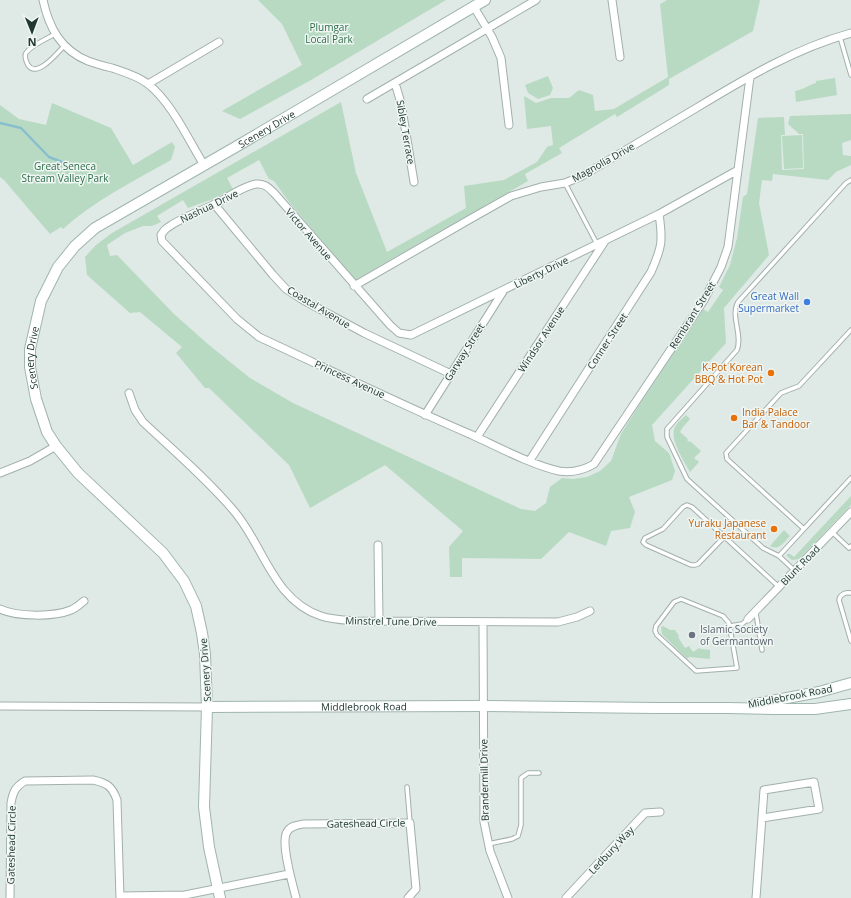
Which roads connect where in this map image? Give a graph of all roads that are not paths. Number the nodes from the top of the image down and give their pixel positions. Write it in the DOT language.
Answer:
graph roads {
  1 [pos="43,0"];
  2 [pos="485,0"];
  3 [pos="536,0"];
  4 [pos="612,0"];
  5 [pos="472,3"];
  6 [pos="487,29"];
  7 [pos="851,33"];
  8 [pos="55,34"];
  9 [pos="840,36"];
  10 [pos="219,42"];
  11 [pos="64,45"];
  12 [pos="620,57"];
  13 [pos="851,75"];
  14 [pos="750,77"];
  15 [pos="395,83"];
  16 [pos="148,84"];
  17 [pos="368,99"];
  18 [pos="509,125"];
  19 [pos="204,165"];
  20 [pos="738,170"];
  21 [pos="851,180"];
  22 [pos="414,182"];
  23 [pos="565,183"];
  24 [pos="262,184"];
  25 [pos="214,204"];
  26 [pos="659,214"];
  27 [pos="161,235"];
  28 [pos="605,241"];
  29 [pos="598,244"];
  30 [pos="354,286"];
  31 [pos="504,290"];
  32 [pos="851,330"];
  33 [pos="451,374"];
  34 [pos="129,393"];
  35 [pos="425,415"];
  36 [pos="477,438"];
  37 [pos="56,446"];
  38 [pos="530,460"];
  39 [pos="574,471"];
  40 [pos="0,473"];
  41 [pos="851,478"];
  42 [pos="851,512"];
  43 [pos="804,529"];
  44 [pos="832,532"];
  45 [pos="724,537"];
  46 [pos="378,545"];
  47 [pos="850,548"];
  48 [pos="779,556"];
  49 [pos="795,571"];
  50 [pos="779,587"];
  51 [pos="851,593"];
  52 [pos="84,601"];
  53 [pos="0,609"];
  54 [pos="590,611"];
  55 [pos="756,612"];
  56 [pos="748,619"];
  57 [pos="379,621"];
  58 [pos="483,622"];
  59 [pos="730,626"];
  60 [pos="851,641"];
  61 [pos="762,650"];
  62 [pos="851,683"];
  63 [pos="851,704"];
  64 [pos="0,706"];
  65 [pos="484,706"];
  66 [pos="207,707"];
  67 [pos="728,708"];
  68 [pos="539,773"];
  69 [pos="407,787"];
  70 [pos="660,812"];
  71 [pos="762,818"];
  72 [pos="410,823"];
  73 [pos="488,844"];
  74 [pos="289,874"];
  75 [pos="219,893"];
  76 [pos="120,897"];
  77 [pos="10,898"];
  78 [pos="296,898"];
  79 [pos="408,898"];
  80 [pos="508,898"];
  81 [pos="566,898"];
  82 [pos="756,898"];
  1 -- 8 [label="street"];
  2 -- 5 [label="street, Scenery Drive"];
  3 -- 6 [label="street"];
  4 -- 12 [label="street"];
  5 -- 6 [label="street"];
  5 -- 19 [label="street, Scenery Drive"];
  6 -- 15 [label="street"];
  6 -- 18 [label="street"];
  7 -- 9 [label="street, Magnolia Drive"];
  8 -- 11 [label="street"];
  8 -- 11 [label="lane"];
  9 -- 13 [label="lane"];
  9 -- 14 [label="street, Magnolia Drive"];
  10 -- 16 [label="street"];
  11 -- 16 [label="street"];
  14 -- 20 [label="street, Rembrant Street"];
  14 -- 23 [label="street, Magnolia Drive"];
  15 -- 17 [label="street"];
  15 -- 22 [label="street, Sibley Terrace"];
  16 -- 19 [label="street"];
  19 -- 37 [label="street, Scenery Drive"];
  20 -- 26 [label="street, Liberty Drive"];
  20 -- 39 [label="street, Rembrant Street"];
  21 -- 48 [label="lane"];
  23 -- 29 [label="lane"];
  23 -- 30 [label="street, Magnolia Drive"];
  24 -- 25 [label="street, Nashua Drive"];
  24 -- 30 [label="street, Victor Avenue"];
  25 -- 27 [label="street, Nashua Drive"];
  25 -- 33 [label="street, Coastal Avenue"];
  26 -- 28 [label="street, Liberty Drive"];
  26 -- 38 [label="street, Conner Street"];
  27 -- 35 [label="street, Princess Avenue"];
  28 -- 29 [label="street, Liberty Drive"];
  28 -- 36 [label="street, Windsor Avenue"];
  29 -- 31 [label="street, Liberty Drive"];
  30 -- 31 [label="street, Liberty Drive"];
  31 -- 33 [label="street, Garway Street"];
  32 -- 43 [label="lane"];
  33 -- 35 [label="street, Garway Street"];
  34 -- 57 [label="street, Minstrel Tune Drive"];
  35 -- 36 [label="street, Princess Avenue"];
  36 -- 38 [label="street, Princess Avenue"];
  37 -- 40 [label="street"];
  37 -- 66 [label="street, Scenery Drive"];
  38 -- 39 [label="street, Princess Avenue"];
  41 -- 43 [label="lane"];
  42 -- 44 [label="street, Blunt Road"];
  43 -- 48 [label="lane"];
  44 -- 47 [label="lane"];
  44 -- 49 [label="street, Blunt Road"];
  45 -- 45 [label="lane"];
  45 -- 50 [label="lane"];
  46 -- 57 [label="street"];
  48 -- 49 [label="lane"];
  49 -- 50 [label="street, Blunt Road"];
  50 -- 55 [label="street, Blunt Road"];
  51 -- 60 [label="lane"];
  52 -- 53 [label="street"];
  54 -- 58 [label="street, Minstrel Tune Drive"];
  55 -- 56 [label="street, Blunt Road"];
  55 -- 61 [label="lane"];
  56 -- 59 [label="lane"];
  57 -- 58 [label="street, Minstrel Tune Drive"];
  58 -- 65 [label="street, Brandermill Drive"];
  59 -- 59 [label="lane"];
  62 -- 67 [label="street, Middlebrook Road"];
  63 -- 67 [label="street, Middlebrook Road"];
  64 -- 66 [label="street, Middlebrook Road"];
  65 -- 66 [label="street, Middlebrook Road"];
  65 -- 67 [label="street, Middlebrook Road"];
  65 -- 73 [label="street, Brandermill Drive"];
  66 -- 75 [label="street, Scenery Drive"];
  68 -- 73 [label="lane"];
  69 -- 72 [label="lane"];
  70 -- 81 [label="street, Ledbury Way"];
  71 -- 71 [label="street"];
  71 -- 82 [label="street"];
  72 -- 74 [label="street, Gateshead Circle"];
  72 -- 79 [label="street, Gateshead Circle"];
  73 -- 80 [label="street, Brandermill Drive"];
  74 -- 75 [label="street"];
  74 -- 78 [label="street, Gateshead Circle"];
  75 -- 76 [label="street"];
  76 -- 77 [label="street, Gateshead Circle"];
}
